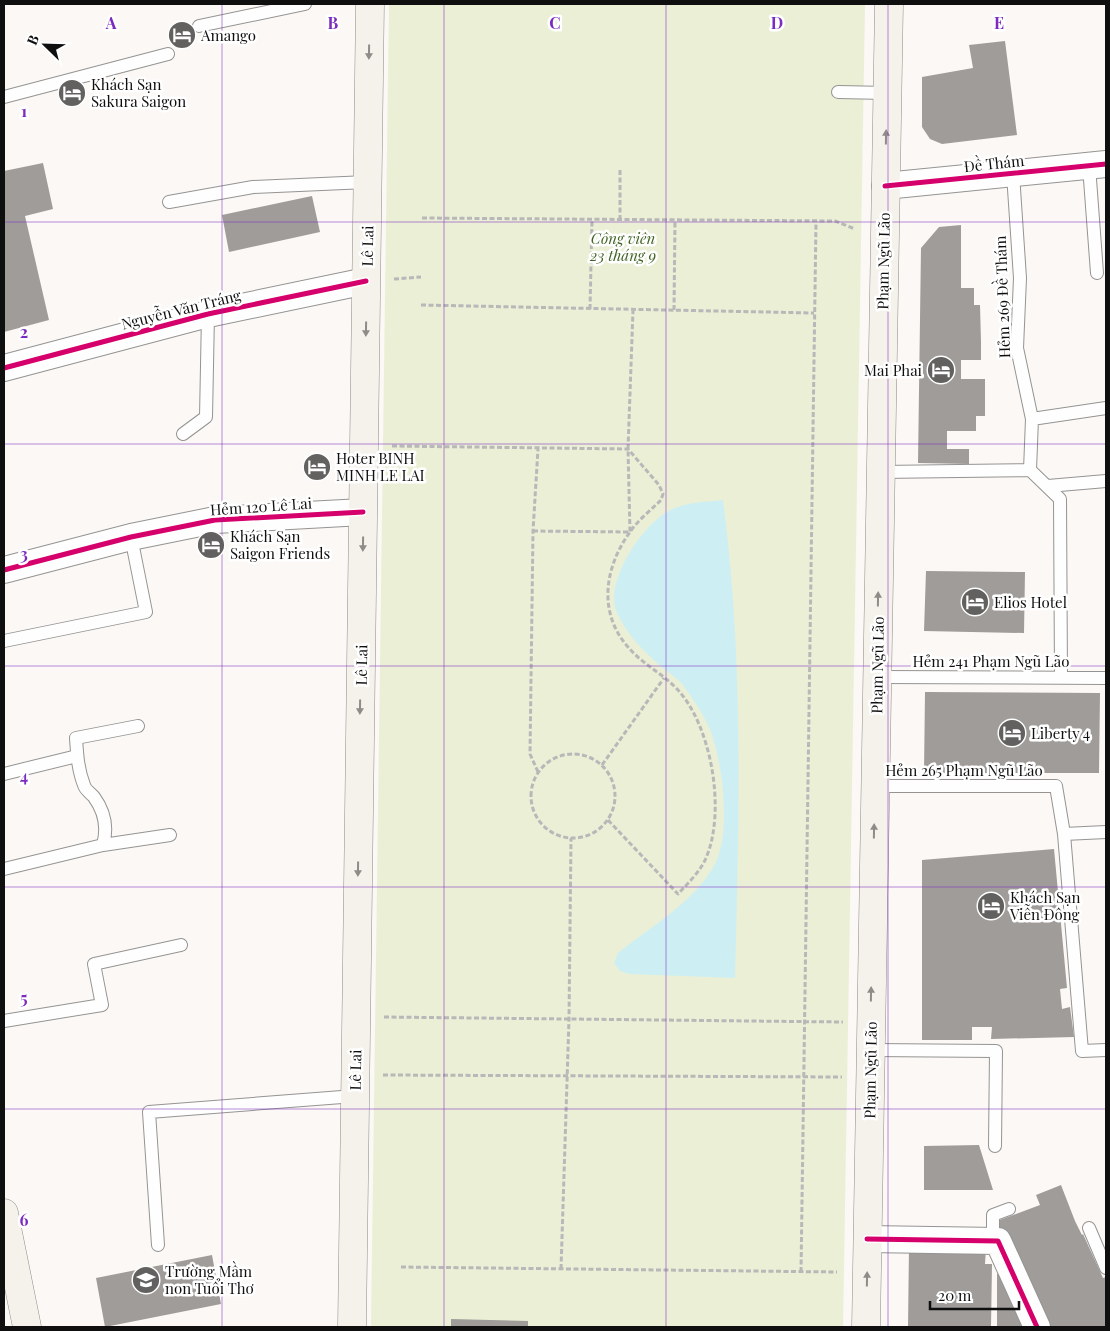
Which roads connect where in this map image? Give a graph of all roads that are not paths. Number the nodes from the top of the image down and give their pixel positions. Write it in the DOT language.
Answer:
graph roads {
  1 [pos="305,4"];
  2 [pos="370,4"];
  3 [pos="888,4"];
  4 [pos="199,26"];
  5 [pos="168,54"];
  6 [pos="838,92"];
  7 [pos="887,93"];
  8 [pos="4,97"];
  9 [pos="1098,165"];
  10 [pos="1013,174"];
  11 [pos="367,182"];
  12 [pos="885,186"];
  13 [pos="169,202"];
  14 [pos="1097,272"];
  15 [pos="366,281"];
  16 [pos="208,314"];
  17 [pos="4,368"];
  18 [pos="1106,408"];
  19 [pos="1032,418"];
  20 [pos="183,434"];
  21 [pos="1030,470"];
  22 [pos="880,472"];
  23 [pos="1106,481"];
  24 [pos="1048,486"];
  25 [pos="363,512"];
  26 [pos="131,537"];
  27 [pos="4,570"];
  28 [pos="4,641"];
  29 [pos="876,677"];
  30 [pos="1061,677"];
  31 [pos="1106,678"];
  32 [pos="138,726"];
  33 [pos="77,756"];
  34 [pos="4,774"];
  35 [pos="875,786"];
  36 [pos="1106,832"];
  37 [pos="1064,834"];
  38 [pos="170,835"];
  39 [pos="102,845"];
  40 [pos="4,869"];
  41 [pos="181,945"];
  42 [pos="4,1021"];
  43 [pos="871,1050"];
  44 [pos="1106,1050"];
  45 [pos="355,1085"];
  46 [pos="995,1146"];
  47 [pos="1009,1209"];
  48 [pos="4,1214"];
  49 [pos="1089,1228"];
  50 [pos="867,1240"];
  51 [pos="993,1241"];
  52 [pos="158,1244"];
  53 [pos="1106,1268"];
  54 [pos="12,1296"];
  55 [pos="27,1327"];
  56 [pos="352,1327"];
  57 [pos="866,1327"];
  58 [pos="1037,1327"];
  1 -- 4 [label="lane"];
  2 -- 11 [label="main road, Lê Lai, one-way"];
  3 -- 7 [label="main road, Phạm Ngũ Lão"];
  5 -- 8 [label="lane"];
  6 -- 7 [label="lane"];
  12 -- 7 [label="main road, Phạm Ngũ Lão, one-way"];
  9 -- 10 [label="street, Ðề Thám"];
  9 -- 14 [label="lane"];
  10 -- 12 [label="street, Ðề Thám"];
  10 -- 19 [label="lane, Hẻm 269 Đề Thám"];
  11 -- 13 [label="lane"];
  11 -- 15 [label="main road, Lê Lai"];
  12 -- 22 [label="main road, Phạm Ngũ Lão"];
  15 -- 16 [label="street, Nguyễn Văn Tráng"];
  15 -- 25 [label="main road, Lê Lai, one-way"];
  16 -- 17 [label="street, Nguyễn Văn Tráng"];
  16 -- 20 [label="lane"];
  18 -- 19 [label="lane"];
  19 -- 21 [label="lane, Hẻm 269 Đề Thám"];
  21 -- 22 [label="lane"];
  21 -- 24 [label="lane"];
  29 -- 22 [label="main road, Phạm Ngũ Lão, one-way"];
  23 -- 24 [label="lane"];
  24 -- 30 [label="lane"];
  25 -- 26 [label="street, Hẻm 120 Lê Lai"];
  25 -- 45 [label="main road, Lê Lai, one-way"];
  26 -- 27 [label="street, Hẻm 120 Lê Lai"];
  26 -- 28 [label="lane"];
  29 -- 30 [label="lane, Hẻm 241 Phạm Ngũ Lão"];
  29 -- 35 [label="main road, Phạm Ngũ Lão"];
  30 -- 31 [label="lane, Hẻm 241 Phạm Ngũ Lão"];
  32 -- 33 [label="lane"];
  33 -- 34 [label="lane"];
  33 -- 39 [label="lane"];
  35 -- 37 [label="lane, Hẻm 265 Phạm Ngũ Lão"];
  43 -- 35 [label="main road, Phạm Ngũ Lão, one-way"];
  36 -- 37 [label="lane"];
  37 -- 44 [label="lane, Hẻm 265 Phạm Ngũ Lão"];
  38 -- 39 [label="lane"];
  39 -- 40 [label="lane"];
  41 -- 42 [label="lane"];
  43 -- 46 [label="lane"];
  43 -- 50 [label="main road, Phạm Ngũ Lão"];
  45 -- 52 [label="lane"];
  45 -- 56 [label="main road, Lê Lai"];
  47 -- 51 [label="lane"];
  48 -- 54 [label="main road"];
  49 -- 53 [label="lane"];
  50 -- 51 [label="street"];
  57 -- 50 [label="main road, Phạm Ngũ Lão, one-way"];
  51 -- 58 [label="street"];
  54 -- 55 [label="main road"];
}
